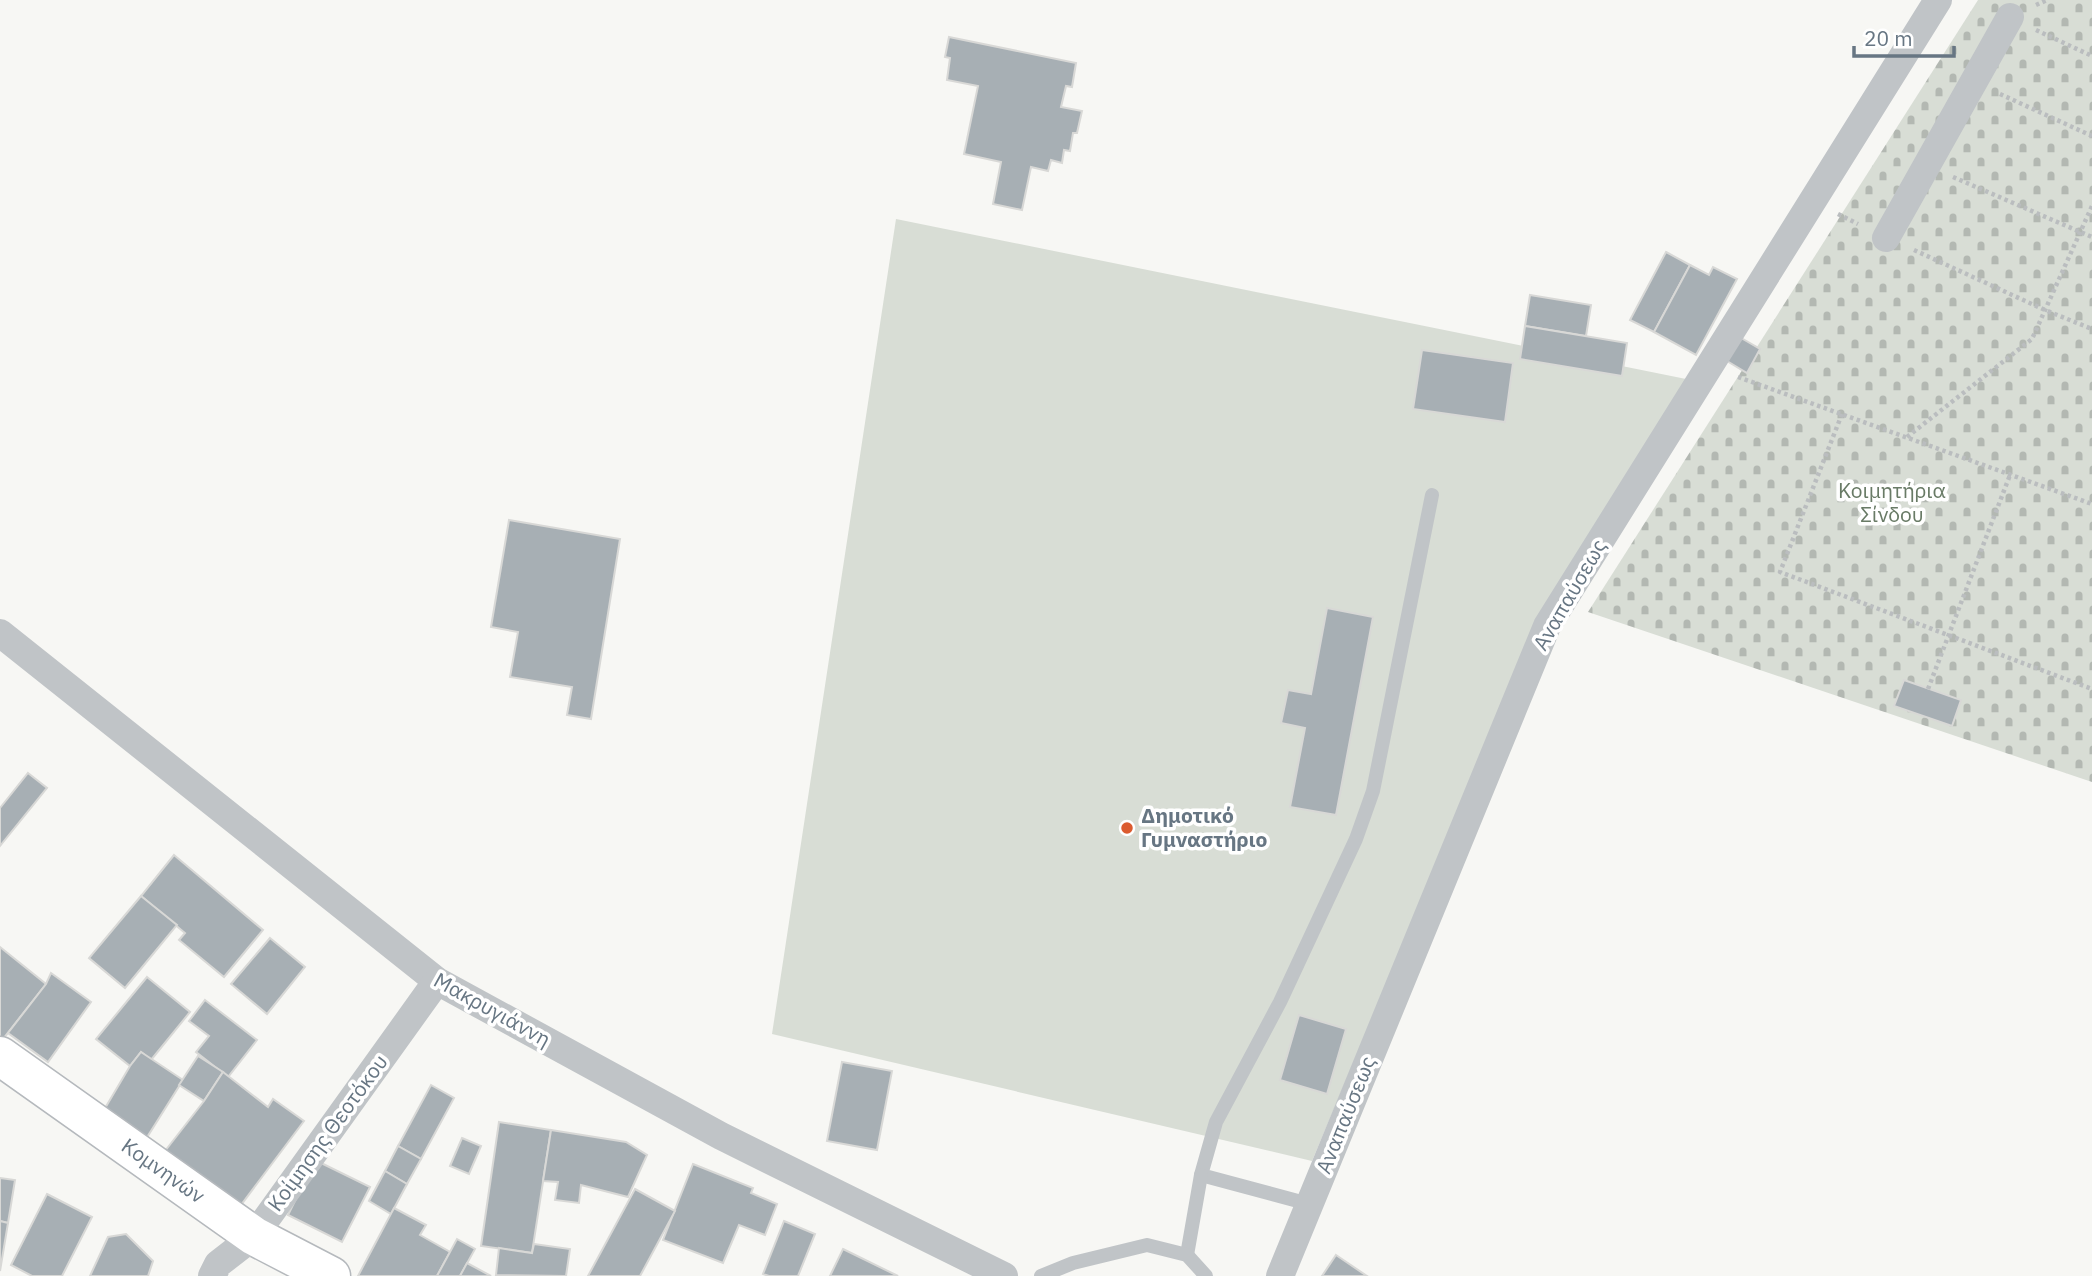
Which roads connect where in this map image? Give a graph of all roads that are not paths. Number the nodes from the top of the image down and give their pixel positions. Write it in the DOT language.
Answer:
graph roads {
  1 [pos="1938,0"];
  2 [pos="2010,17"];
  3 [pos="1886,237"];
  4 [pos="1432,495"];
  5 [pos="0,633"];
  6 [pos="437,981"];
  7 [pos="0,1056"];
  8 [pos="1201,1175"];
  9 [pos="1309,1204"];
  10 [pos="254,1236"];
  11 [pos="1186,1255"];
  12 [pos="212,1276"];
  13 [pos="331,1276"];
  14 [pos="1004,1276"];
  15 [pos="1041,1276"];
  16 [pos="1206,1276"];
  17 [pos="1280,1276"];
  1 -- 9 [label="street, Αναπαύσεως"];
  2 -- 3 [label="street"];
  4 -- 8 [label="lane"];
  5 -- 6 [label="street, Μακρυγιάννη"];
  6 -- 10 [label="street, Κοίμησης Θεοτόκου"];
  6 -- 14 [label="street, Μακρυγιάννη"];
  7 -- 10 [label="main road, Κομνηνών"];
  8 -- 9 [label="lane"];
  8 -- 11 [label="lane"];
  9 -- 17 [label="street, Αναπαύσεως"];
  10 -- 12 [label="street, Κοίμησης Θεοτόκου"];
  10 -- 13 [label="main road, Κομνηνών"];
  11 -- 15 [label="lane"];
  11 -- 16 [label="lane"];
}
